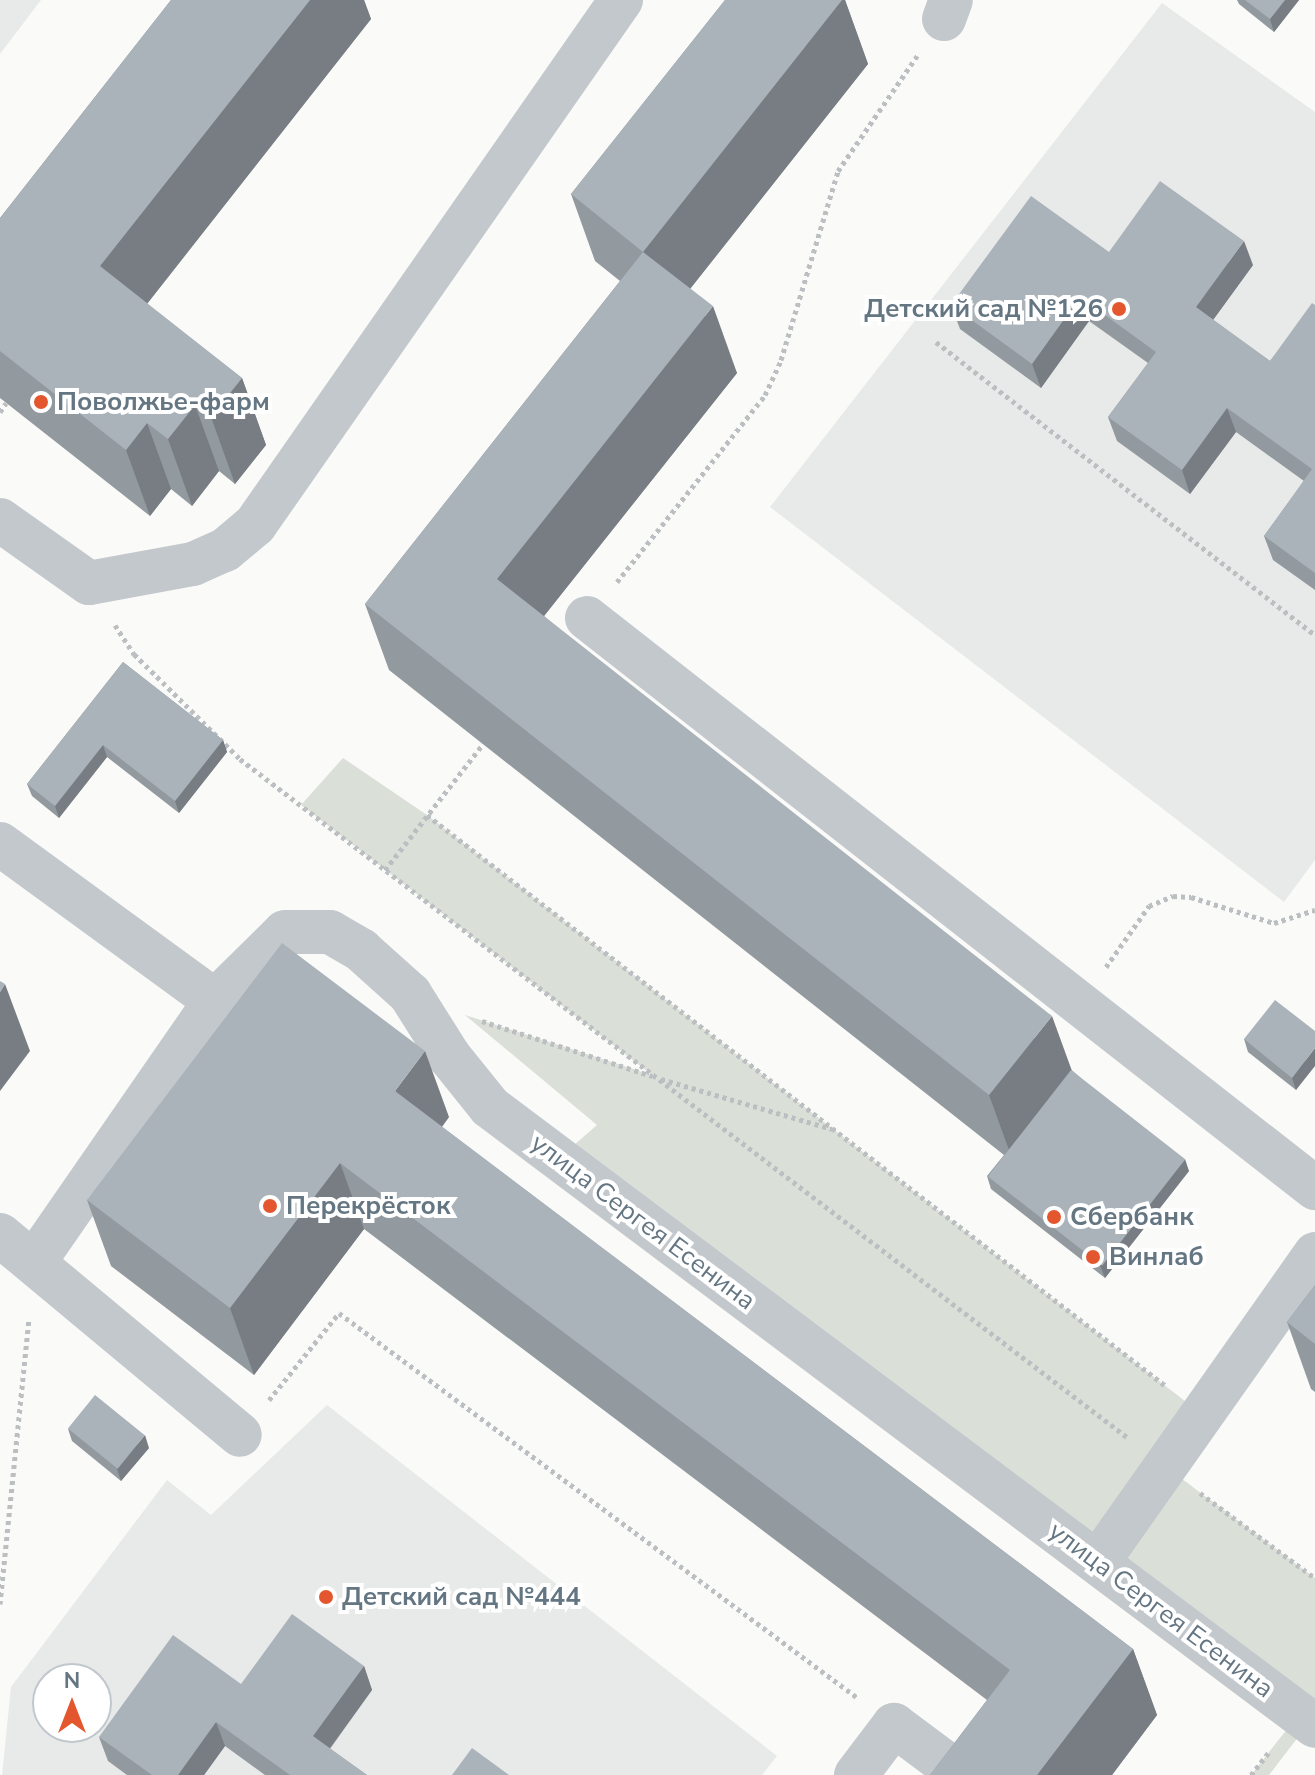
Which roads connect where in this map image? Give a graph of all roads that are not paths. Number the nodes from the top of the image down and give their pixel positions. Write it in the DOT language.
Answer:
graph roads {
  1 [pos="621,0"];
  2 [pos="0,520"];
  3 [pos="587,618"];
  4 [pos="0,844"];
  5 [pos="215,1001"];
  6 [pos="1315,1188"];
  7 [pos="0,1235"];
  8 [pos="1315,1254"];
  9 [pos="35,1261"];
  10 [pos="240,1435"];
  11 [pos="1098,1562"];
  12 [pos="1315,1726"];
  13 [pos="856,1775"];
  14 [pos="961,1775"];
  1 -- 2 [label="lane"];
  3 -- 6 [label="lane"];
  4 -- 5 [label="lane"];
  5 -- 9 [label="lane, улица Сергея Есенина"];
  5 -- 11 [label="lane, улица Сергея Есенина"];
  7 -- 9 [label="lane"];
  8 -- 11 [label="lane"];
  9 -- 10 [label="lane"];
  11 -- 12 [label="lane, улица Сергея Есенина"];
  13 -- 14 [label="lane"];
}
